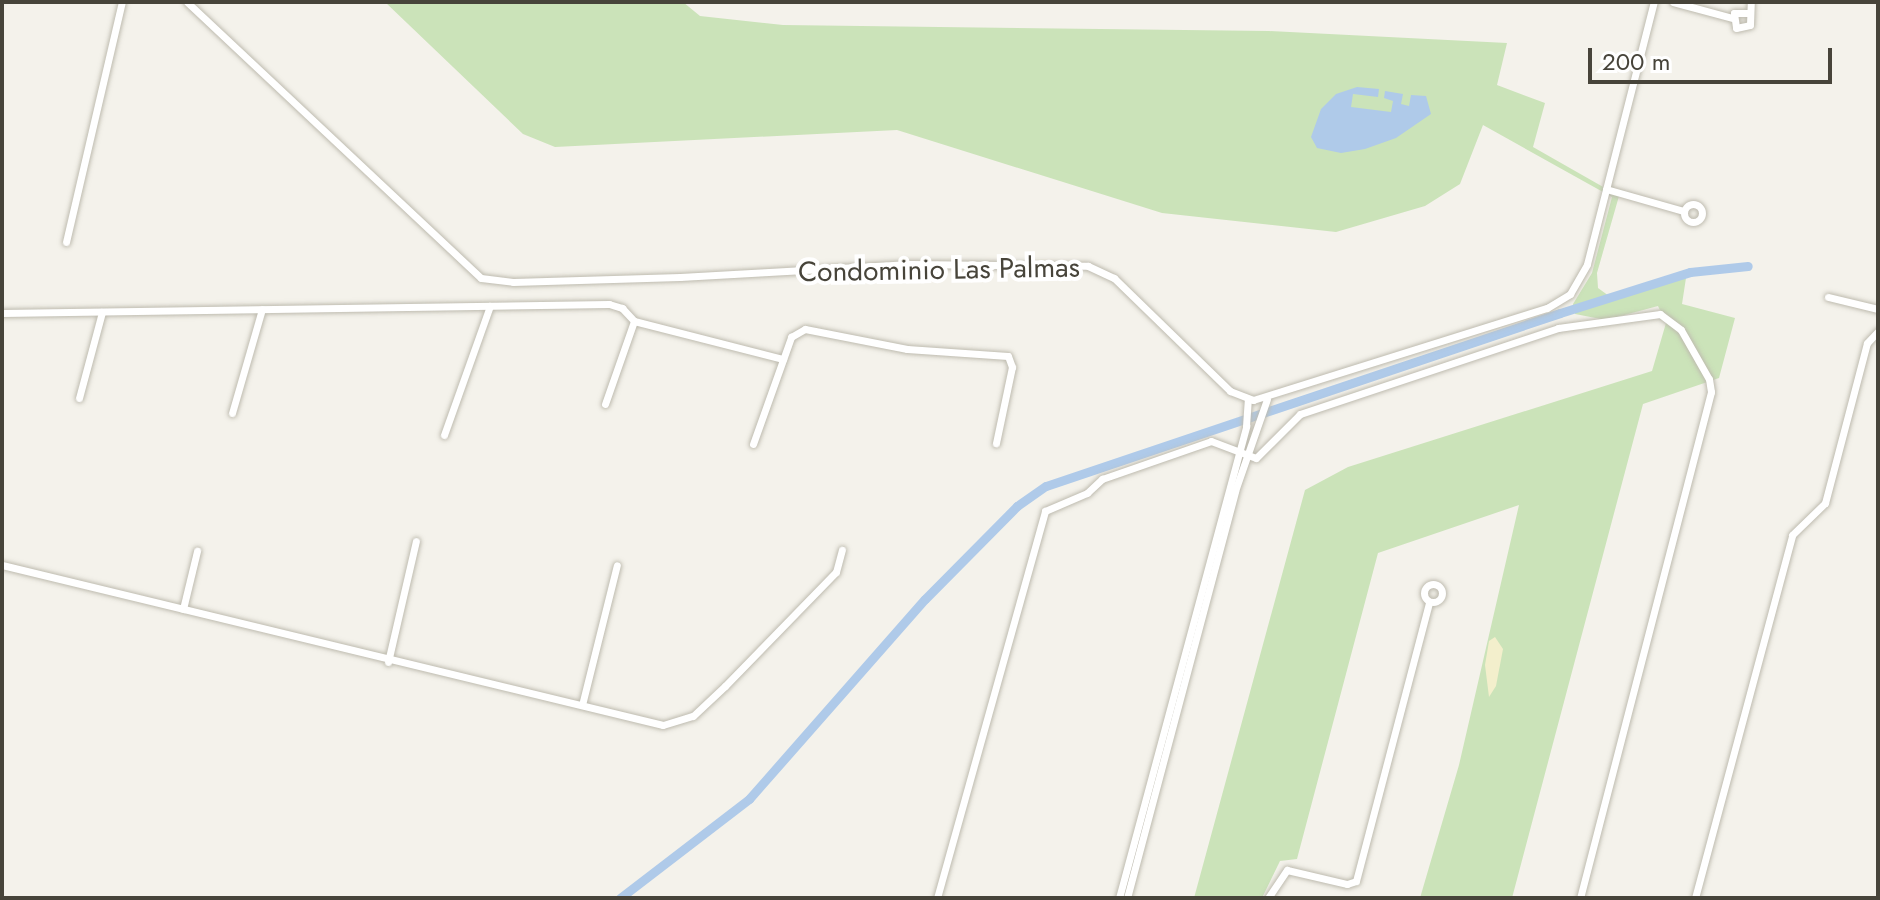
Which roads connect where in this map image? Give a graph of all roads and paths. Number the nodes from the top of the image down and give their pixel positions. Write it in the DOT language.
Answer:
graph roads {
  1 [pos="122,2"];
  2 [pos="187,2"];
  3 [pos="1654,2"];
  4 [pos="1673,2"];
  5 [pos="1751,2"];
  6 [pos="1748,13"];
  7 [pos="1732,18"];
  8 [pos="1606,189"];
  9 [pos="1684,211"];
  10 [pos="66,242"];
  11 [pos="1828,297"];
  12 [pos="490,306"];
  13 [pos="262,309"];
  14 [pos="1878,309"];
  15 [pos="102,312"];
  16 [pos="2,313"];
  17 [pos="634,321"];
  18 [pos="1878,331"];
  19 [pos="783,359"];
  20 [pos="79,398"];
  21 [pos="1267,399"];
  22 [pos="1248,400"];
  23 [pos="605,404"];
  24 [pos="232,413"];
  25 [pos="444,435"];
  26 [pos="996,443"];
  27 [pos="753,444"];
  28 [pos="1238,451"];
  29 [pos="1250,458"];
  30 [pos="416,541"];
  31 [pos="842,550"];
  32 [pos="197,551"];
  33 [pos="2,565"];
  34 [pos="617,565"];
  35 [pos="1429,602"];
  36 [pos="183,609"];
  37 [pos="388,662"];
  38 [pos="582,705"];
  39 [pos="937,898"];
  40 [pos="1119,898"];
  41 [pos="1127,898"];
  42 [pos="1268,898"];
  43 [pos="1580,898"];
  44 [pos="1695,898"];
  1 -- 10 [label="street"];
  2 -- 22 [label="street, Condominio Las Palmas"];
  3 -- 8 [label="street"];
  4 -- 7 [label="street"];
  5 -- 6 [label="street"];
  6 -- 7 [label="street"];
  6 -- 7 [label="street"];
  8 -- 9 [label="street"];
  8 -- 21 [label="street"];
  11 -- 14 [label="street"];
  12 -- 13 [label="street"];
  12 -- 17 [label="street"];
  12 -- 25 [label="street"];
  13 -- 15 [label="street"];
  13 -- 24 [label="street"];
  15 -- 16 [label="street"];
  15 -- 20 [label="street"];
  17 -- 19 [label="street"];
  17 -- 23 [label="street"];
  18 -- 44 [label="street"];
  19 -- 26 [label="street"];
  19 -- 27 [label="street"];
  21 -- 22 [label="street"];
  21 -- 29 [label="street"];
  22 -- 28 [label="street"];
  28 -- 29 [label="street"];
  28 -- 39 [label="street"];
  28 -- 40 [label="street"];
  29 -- 41 [label="street"];
  29 -- 43 [label="street"];
  30 -- 37 [label="street"];
  31 -- 38 [label="street"];
  32 -- 36 [label="street"];
  33 -- 36 [label="street"];
  34 -- 38 [label="street"];
  35 -- 42 [label="street"];
  36 -- 37 [label="street"];
  37 -- 38 [label="street"];
}
